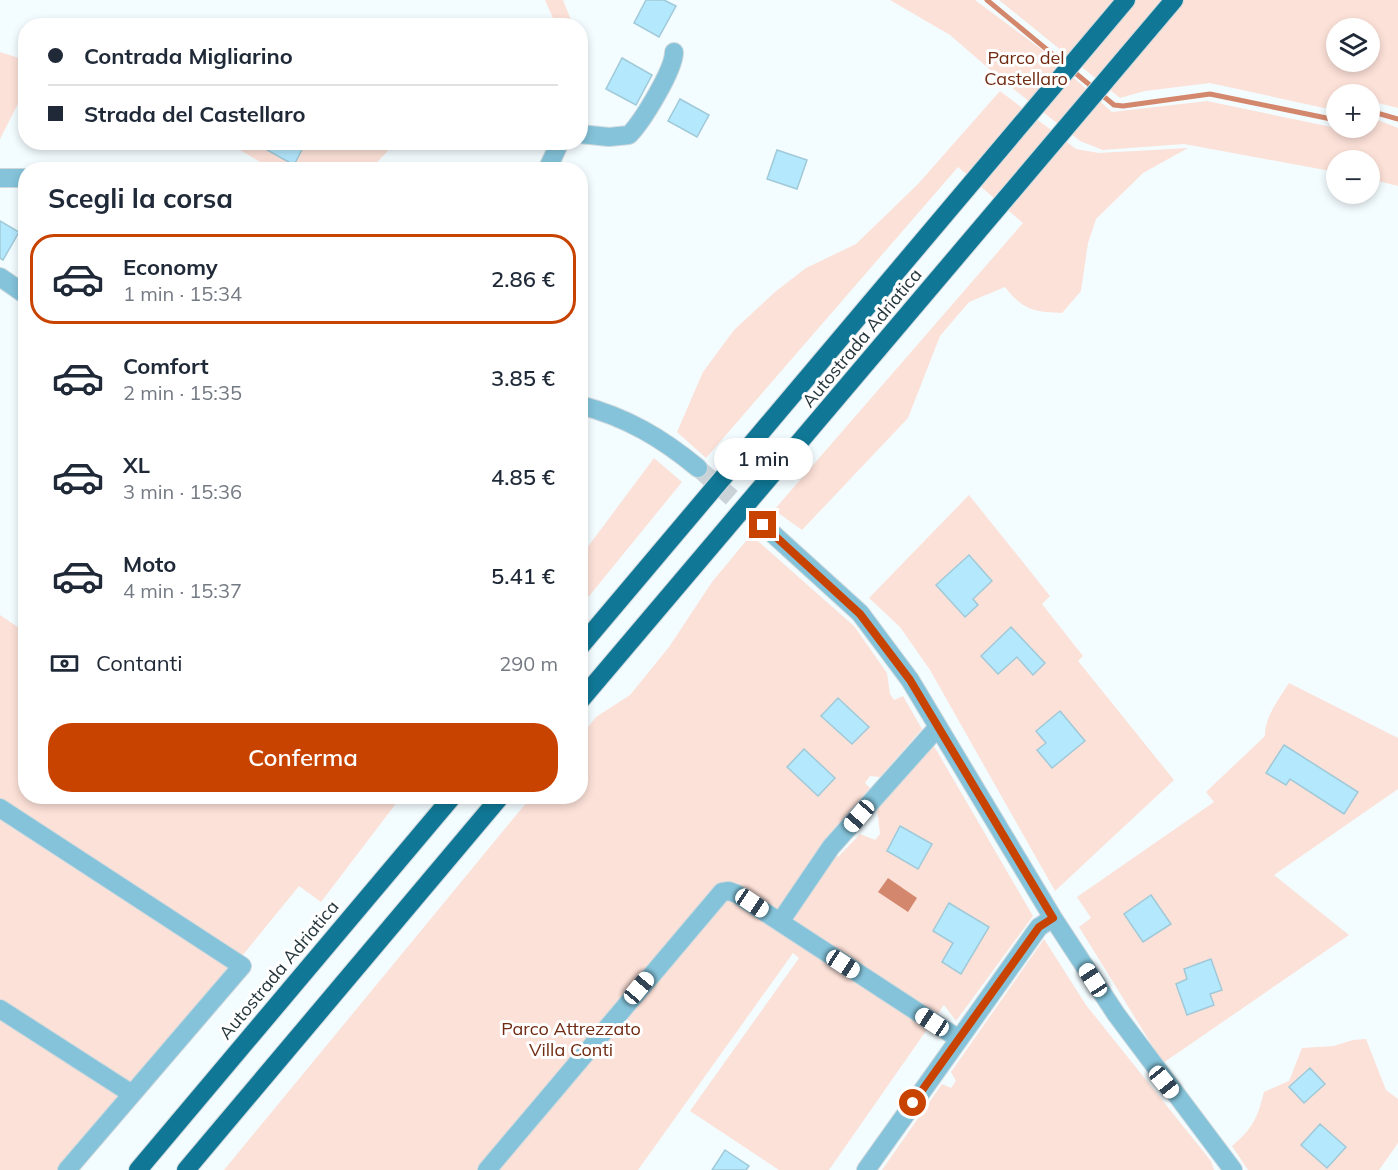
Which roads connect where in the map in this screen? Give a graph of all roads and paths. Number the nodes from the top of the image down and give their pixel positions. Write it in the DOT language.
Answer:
graph roads {
  1 [pos="1126,0"];
  2 [pos="1173,0"];
  3 [pos="674,52"];
  4 [pos="588,135"];
  5 [pos="0,178"];
  6 [pos="18,178"];
  7 [pos="0,277"];
  8 [pos="18,289"];
  9 [pos="588,408"];
  10 [pos="698,468"];
  11 [pos="763,525"];
  12 [pos="588,638"];
  13 [pos="588,692"];
  14 [pos="938,727"];
  15 [pos="446,804"];
  16 [pos="494,804"];
  17 [pos="0,808"];
  18 [pos="1053,918"];
  19 [pos="780,922"];
  20 [pos="0,1009"];
  21 [pos="959,1039"];
  22 [pos="132,1094"];
  23 [pos="67,1170"];
  24 [pos="138,1170"];
  25 [pos="186,1170"];
  26 [pos="487,1170"];
  27 [pos="866,1170"];
  28 [pos="1233,1170"];
  1 -- 12 [label="highway, Autostrada Adriatica"];
  2 -- 13 [label="highway, Autostrada Adriatica"];
  3 -- 4 [label="street"];
  5 -- 6 [label="street"];
  7 -- 8 [label="street"];
  9 -- 10 [label="street"];
  11 -- 14 [label="street"];
  14 -- 18 [label="street"];
  14 -- 19 [label="street"];
  15 -- 24 [label="highway, Autostrada Adriatica"];
  16 -- 25 [label="highway"];
  17 -- 22 [label="street"];
  18 -- 21 [label="street"];
  18 -- 28 [label="street"];
  19 -- 21 [label="street"];
  19 -- 26 [label="street"];
  20 -- 22 [label="street"];
  21 -- 27 [label="street"];
  22 -- 23 [label="street"];
}
